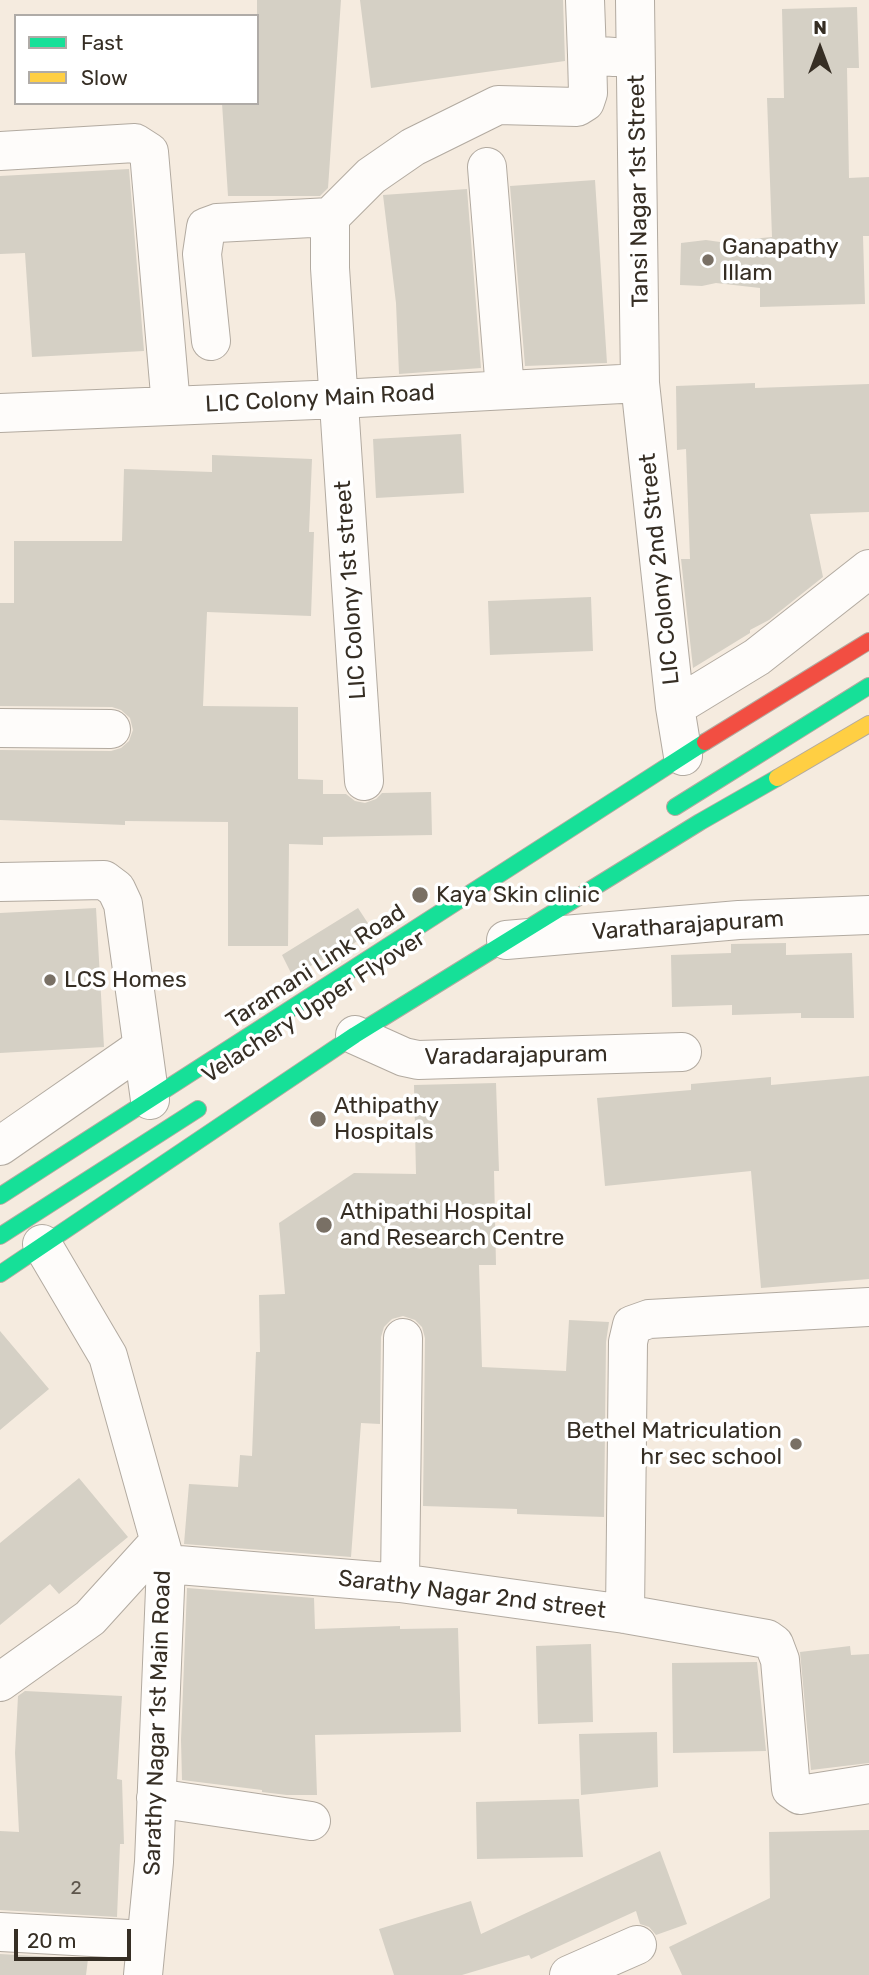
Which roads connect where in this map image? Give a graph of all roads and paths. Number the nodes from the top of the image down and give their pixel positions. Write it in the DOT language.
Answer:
graph roads {
  1 [pos="585,0"];
  2 [pos="635,0"];
  3 [pos="587,55"];
  4 [pos="637,58"];
  5 [pos="0,150"];
  6 [pos="487,167"];
  7 [pos="330,217"];
  8 [pos="211,341"];
  9 [pos="640,383"];
  10 [pos="505,390"];
  11 [pos="339,399"];
  12 [pos="172,406"];
  13 [pos="0,413"];
  14 [pos="869,569"];
  15 [pos="869,641"];
  16 [pos="869,686"];
  17 [pos="675,707"];
  18 [pos="869,724"];
  19 [pos="0,728"];
  20 [pos="111,729"];
  21 [pos="683,756"];
  22 [pos="363,781"];
  23 [pos="662,816"];
  24 [pos="0,882"];
  25 [pos="869,915"];
  26 [pos="506,940"];
  27 [pos="355,1035"];
  28 [pos="141,1048"];
  29 [pos="682,1052"];
  30 [pos="150,1100"];
  31 [pos="209,1102"];
  32 [pos="0,1146"];
  33 [pos="0,1196"];
  34 [pos="0,1236"];
  35 [pos="42,1244"];
  36 [pos="0,1274"];
  37 [pos="869,1307"];
  38 [pos="403,1338"];
  39 [pos="162,1553"];
  40 [pos="400,1583"];
  41 [pos="625,1614"];
  42 [pos="0,1682"];
  43 [pos="869,1784"];
  44 [pos="156,1798"];
  45 [pos="311,1821"];
  46 [pos="0,1932"];
  47 [pos="637,1945"];
  48 [pos="144,1958"];
  49 [pos="569,1975"];
  1 -- 3 [label="street"];
  2 -- 4 [label="street, Tansi Nagar 1st Street"];
  3 -- 4 [label="street"];
  3 -- 7 [label="street"];
  4 -- 9 [label="street, Tansi Nagar 1st Street"];
  5 -- 12 [label="street"];
  6 -- 10 [label="street"];
  7 -- 8 [label="street"];
  7 -- 11 [label="street, LIC Colony 1st street"];
  9 -- 10 [label="street, LIC Colony Main Road"];
  9 -- 17 [label="street, LIC Colony 2nd Street"];
  10 -- 11 [label="street, LIC Colony Main Road"];
  11 -- 12 [label="street, LIC Colony Main Road"];
  11 -- 22 [label="street, LIC Colony 1st street"];
  12 -- 13 [label="street, LIC Colony Main Road"];
  14 -- 17 [label="street"];
  15 -- 21 [label="main road, Taramani Link Road"];
  16 -- 23 [label="main road"];
  17 -- 21 [label="street, LIC Colony 2nd Street"];
  18 -- 26 [label="main road"];
  19 -- 20 [label="street"];
  21 -- 30 [label="main road, Taramani Link Road"];
  24 -- 28 [label="street"];
  25 -- 26 [label="street, Varatharajapuram"];
  26 -- 27 [label="main road"];
  27 -- 29 [label="street, Varadarajapuram"];
  27 -- 35 [label="main road"];
  28 -- 30 [label="street"];
  28 -- 32 [label="street"];
  30 -- 33 [label="main road, Taramani Link Road"];
  31 -- 34 [label="main road, Velachery Upper Flyover"];
  35 -- 36 [label="main road"];
  35 -- 39 [label="street, Sarathy Nagar 1st Main Road"];
  37 -- 41 [label="street"];
  38 -- 40 [label="street"];
  39 -- 40 [label="street, Sarathy Nagar 2nd street"];
  39 -- 42 [label="street"];
  39 -- 44 [label="street, Sarathy Nagar 1st Main Road"];
  40 -- 41 [label="street, Sarathy Nagar 2nd street"];
  41 -- 43 [label="street, Sarathy Nagar 2nd street"];
  44 -- 45 [label="street"];
  44 -- 48 [label="street, Sarathy Nagar 1st Main Road"];
  46 -- 48 [label="street"];
  47 -- 49 [label="street"];
}
